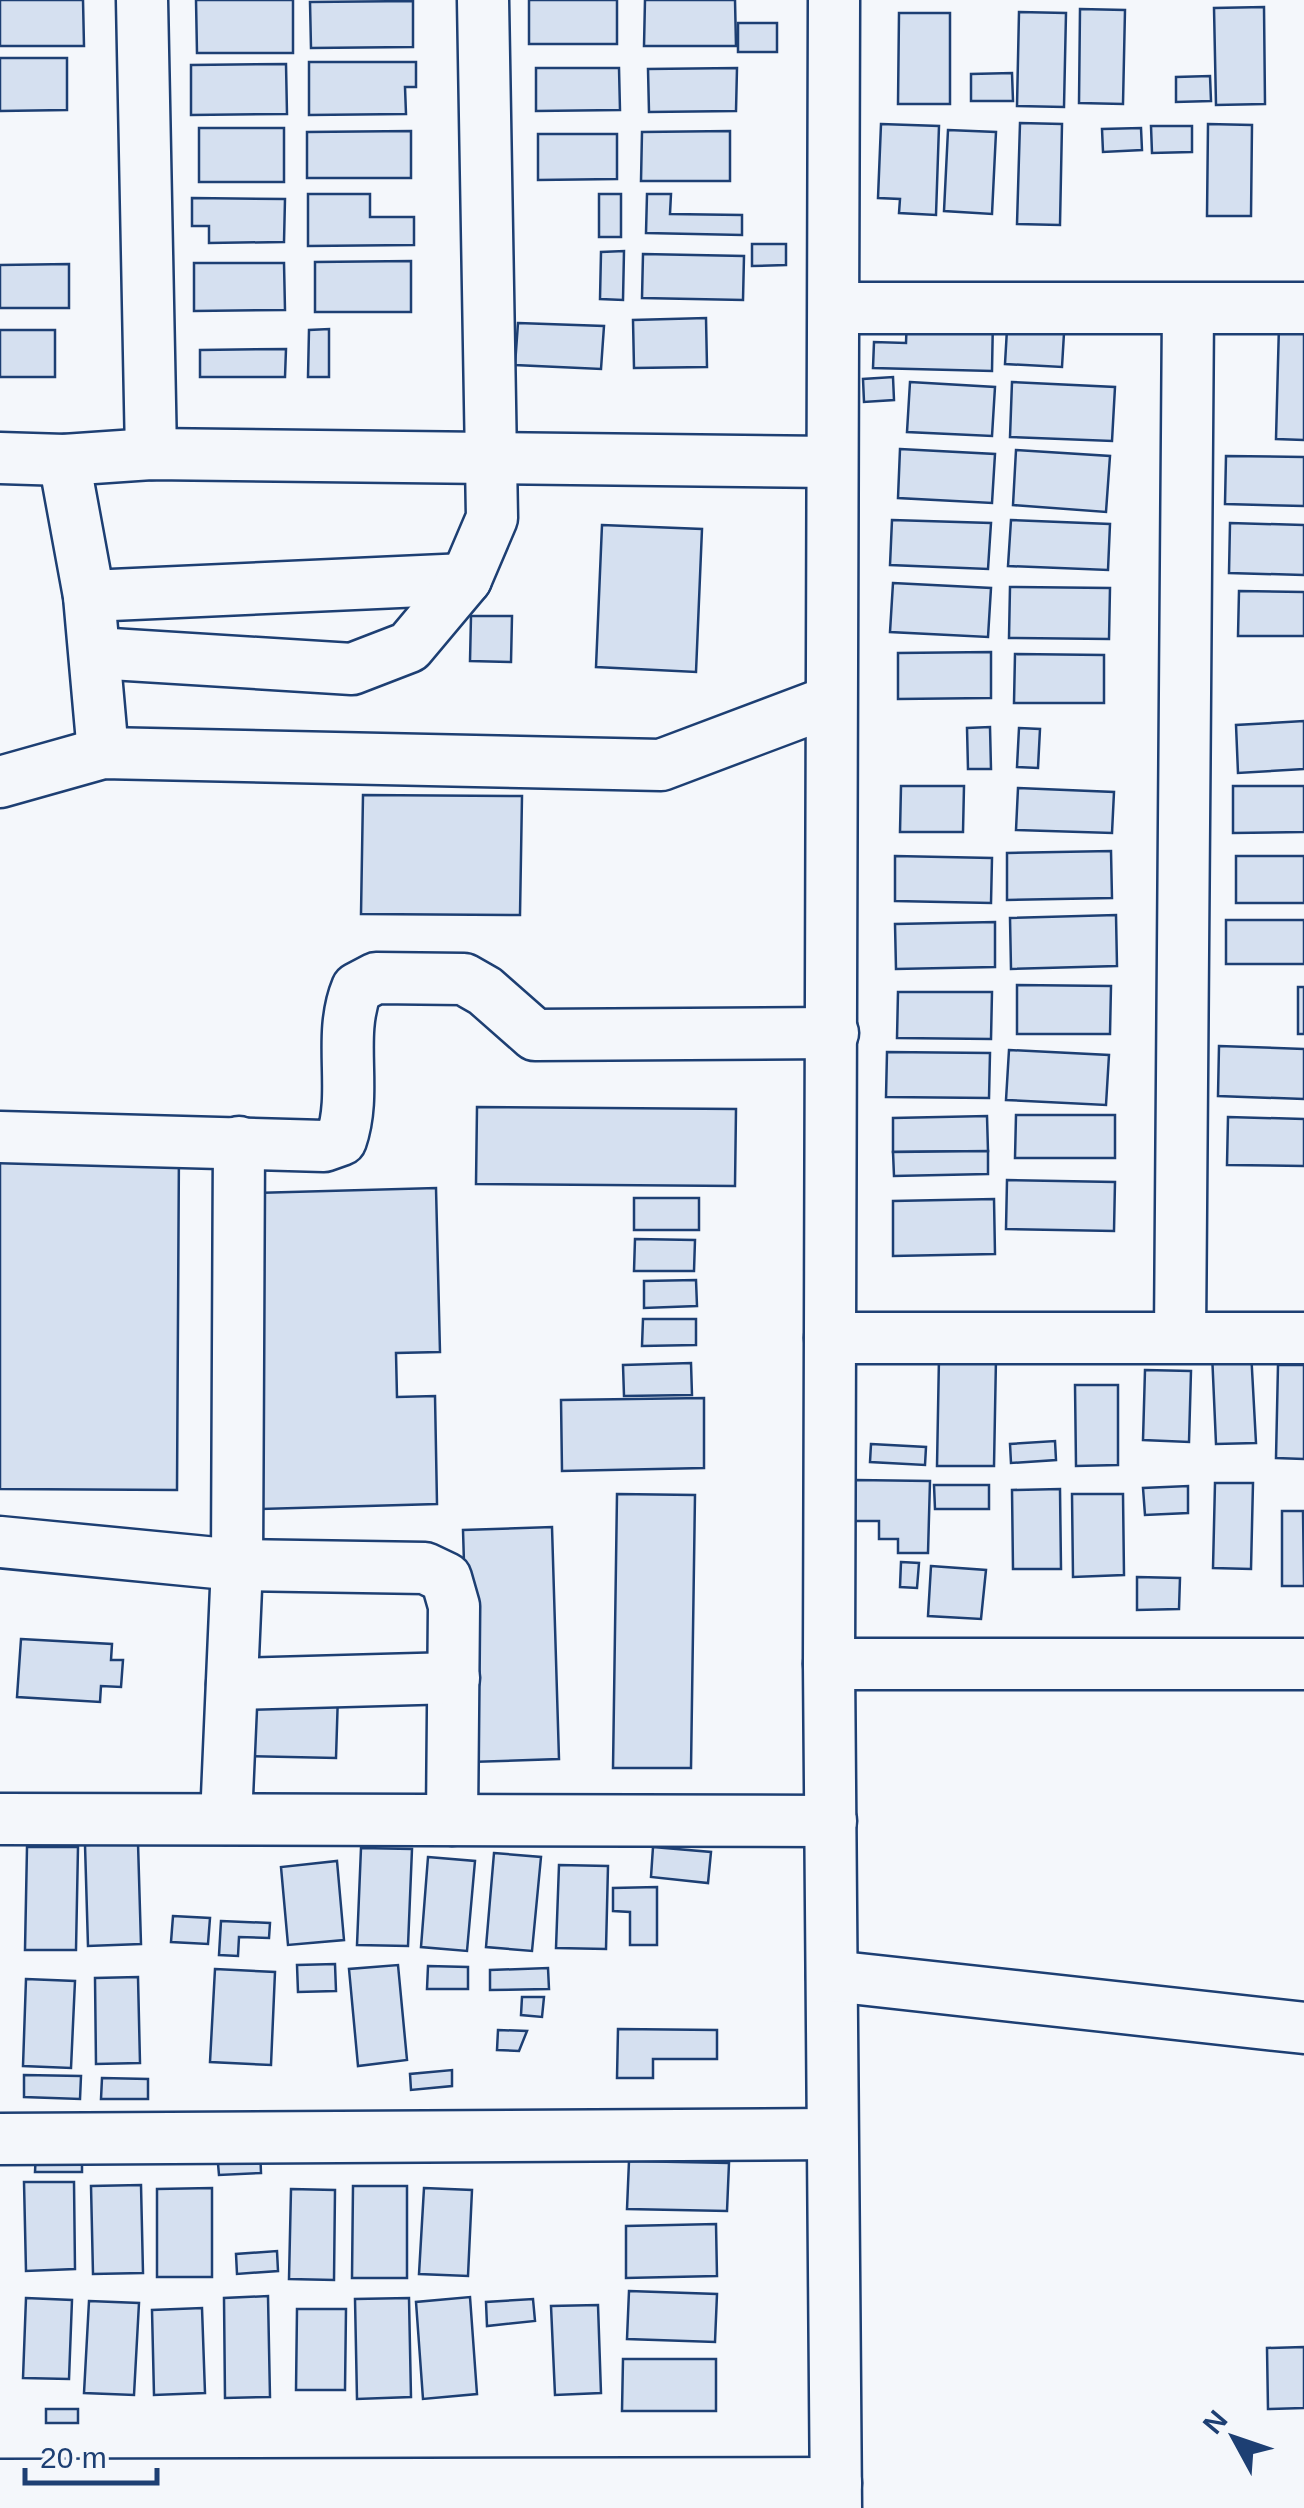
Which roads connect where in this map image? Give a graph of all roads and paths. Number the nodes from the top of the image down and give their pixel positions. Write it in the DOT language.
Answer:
graph roads {
  1 [pos="142,0"];
  2 [pos="482,0"];
  3 [pos="834,0"];
  4 [pos="835,308"];
  5 [pos="1304,308"];
  6 [pos="1188,309"];
  7 [pos="151,454"];
  8 [pos="0,458"];
  9 [pos="491,458"];
  10 [pos="64,460"];
  11 [pos="831,462"];
  12 [pos="466,579"];
  13 [pos="89,596"];
  14 [pos="95,653"];
  15 [pos="831,701"];
  16 [pos="103,753"];
  17 [pos="0,782"];
  18 [pos="833,1033"];
  19 [pos="0,1138"];
  20 [pos="238,1142"];
  21 [pos="830,1338"];
  22 [pos="1180,1338"];
  23 [pos="1304,1338"];
  24 [pos="0,1542"];
  25 [pos="238,1564"];
  26 [pos="829,1664"];
  27 [pos="1304,1664"];
  28 [pos="454,1678"];
  29 [pos="232,1684"];
  30 [pos="0,1819"];
  31 [pos="226,1819"];
  32 [pos="452,1820"];
  33 [pos="831,1821"];
  34 [pos="832,1976"];
  35 [pos="1304,2028"];
  36 [pos="832,2134"];
  37 [pos="0,2140"];
  38 [pos="0,2485"];
  39 [pos="836,2495"];
  1 -- 7 [label="street"];
  2 -- 9 [label="street"];
  3 -- 4 [label="street"];
  4 -- 6 [label="street"];
  4 -- 11 [label="street"];
  5 -- 6 [label="street"];
  6 -- 22 [label="street"];
  7 -- 9 [label="street"];
  7 -- 10 [label="street"];
  8 -- 10 [label="street"];
  9 -- 11 [label="street"];
  9 -- 12 [label="street"];
  10 -- 13 [label="street"];
  11 -- 15 [label="street"];
  12 -- 13 [label="street"];
  12 -- 14 [label="street"];
  13 -- 14 [label="street"];
  14 -- 16 [label="street"];
  15 -- 16 [label="street"];
  15 -- 18 [label="street"];
  16 -- 17 [label="street"];
  18 -- 20 [label="street"];
  18 -- 21 [label="street"];
  19 -- 20 [label="street"];
  20 -- 25 [label="street"];
  21 -- 22 [label="street"];
  21 -- 26 [label="street"];
  22 -- 23 [label="street"];
  24 -- 25 [label="street"];
  25 -- 28 [label="street"];
  25 -- 29 [label="street"];
  26 -- 27 [label="street"];
  26 -- 33 [label="street"];
  28 -- 29 [label="street"];
  28 -- 32 [label="street"];
  29 -- 31 [label="street"];
  30 -- 31 [label="street"];
  31 -- 32 [label="street"];
  32 -- 33 [label="street"];
  33 -- 34 [label="street"];
  34 -- 35 [label="street"];
  34 -- 36 [label="street"];
  36 -- 37 [label="street"];
  36 -- 39 [label="street"];
  38 -- 39 [label="street"];
}
